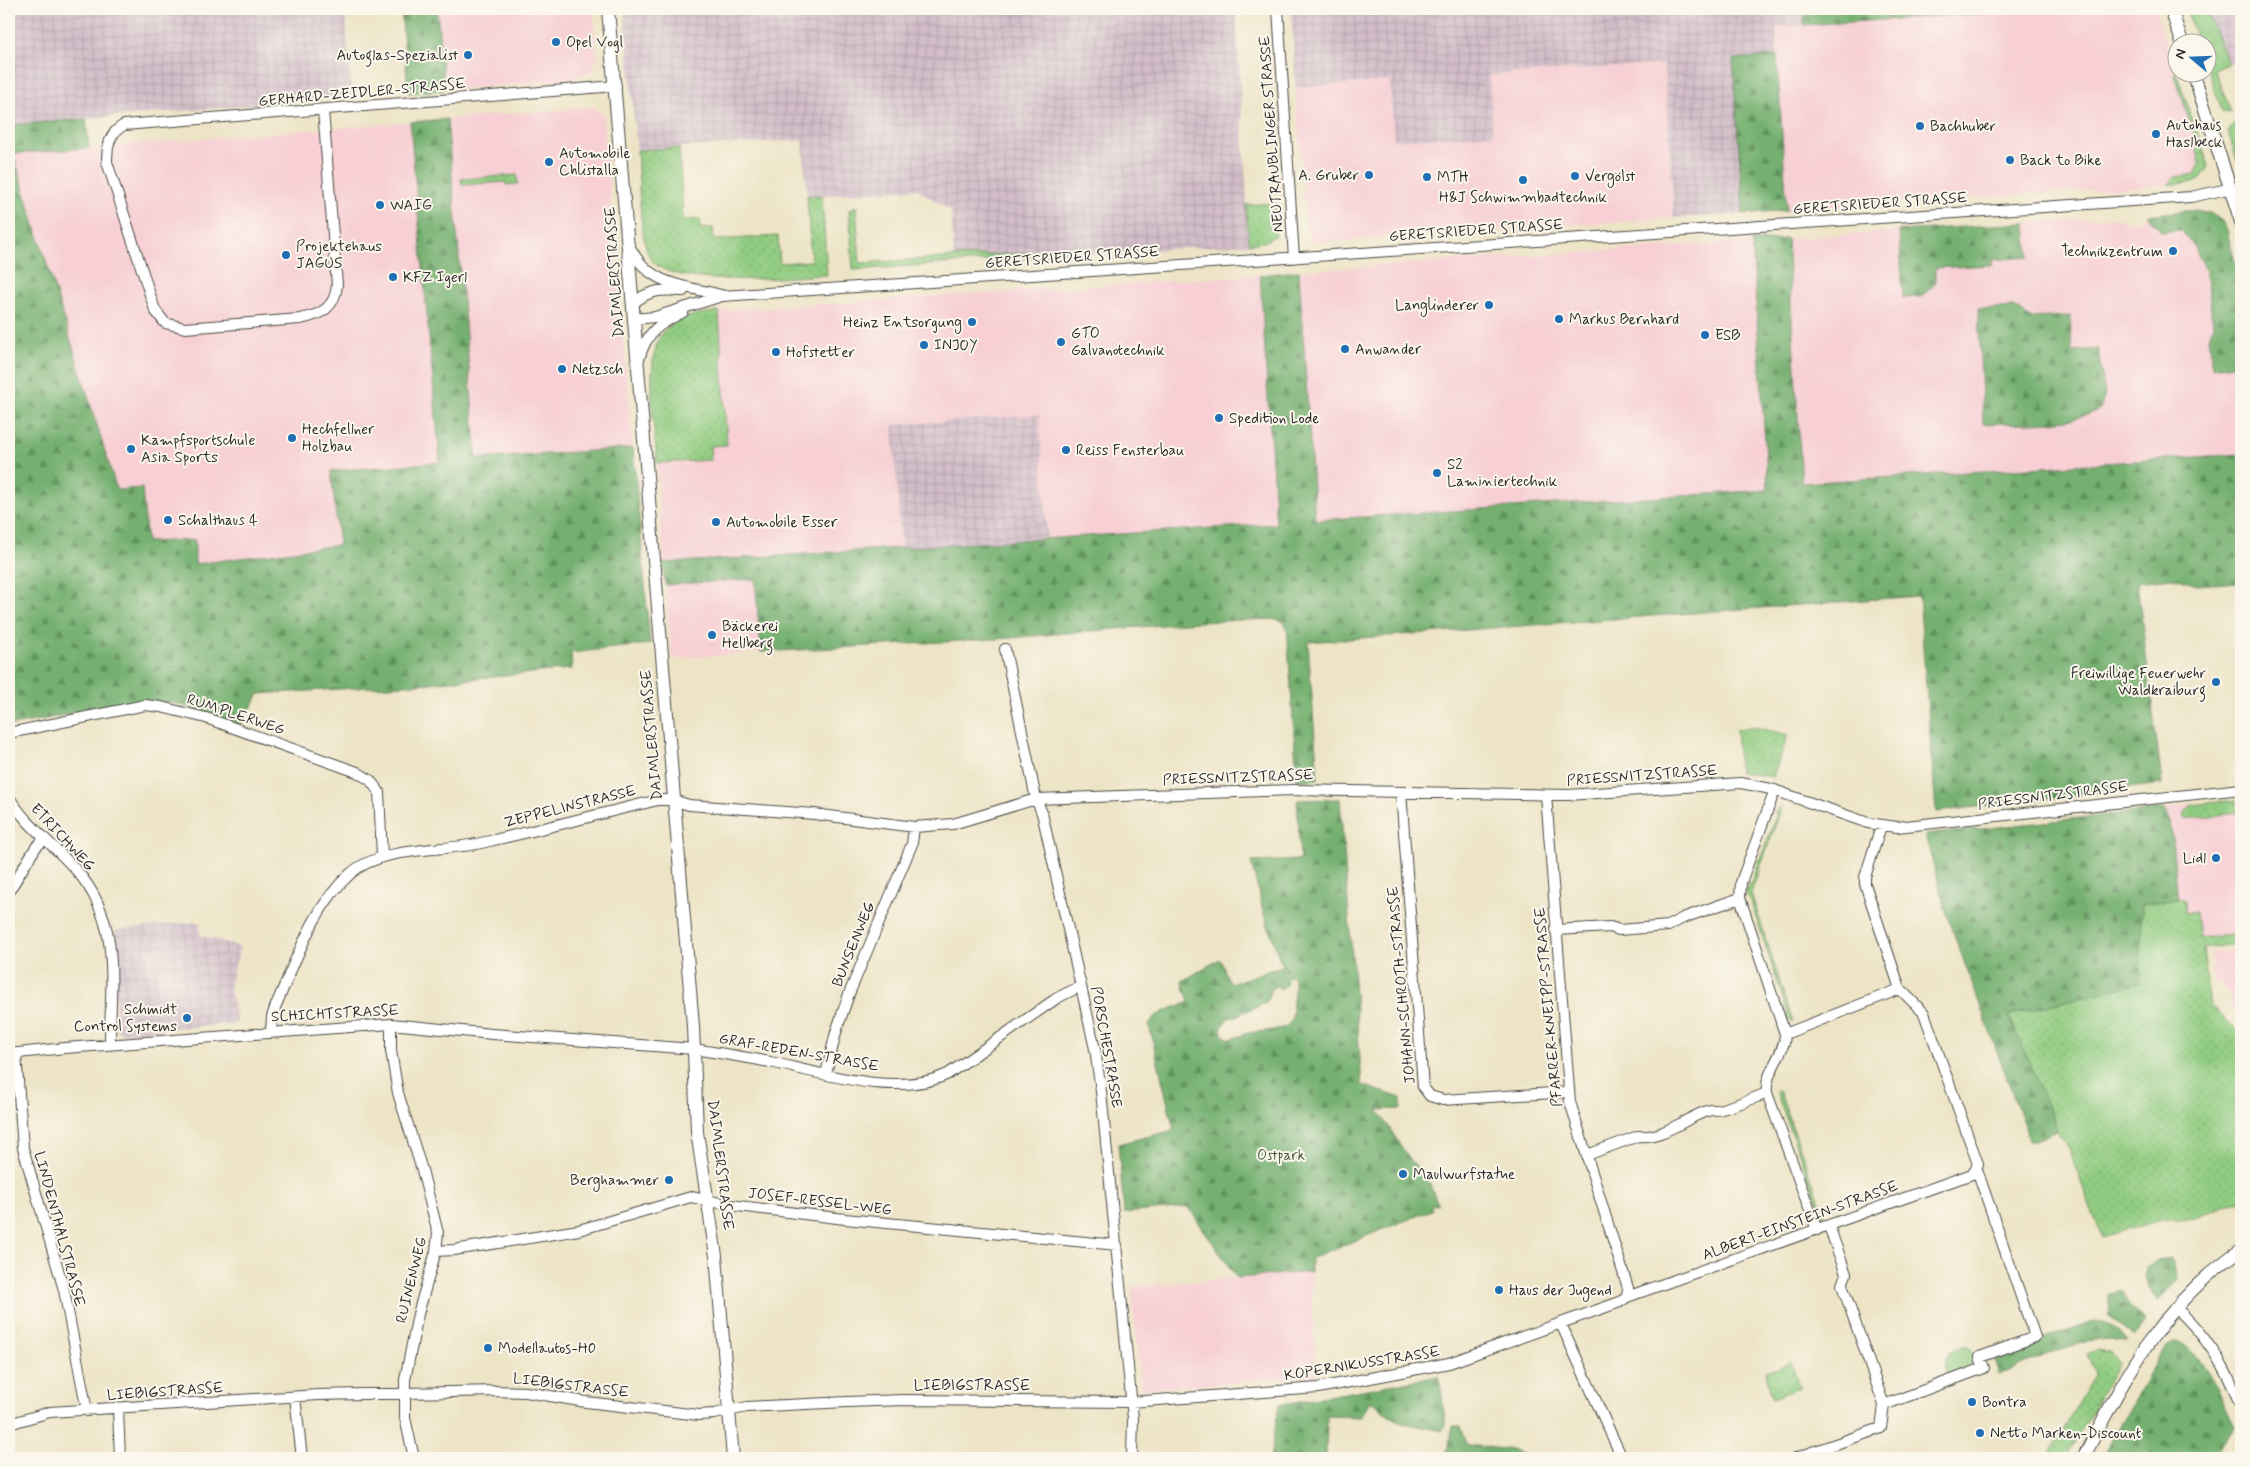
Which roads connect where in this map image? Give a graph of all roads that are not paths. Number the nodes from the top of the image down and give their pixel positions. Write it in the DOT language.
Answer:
graph roads {
  1 [pos="608,9"];
  2 [pos="1278,9"];
  3 [pos="2171,9"];
  4 [pos="2179,32"];
  5 [pos="2195,82"];
  6 [pos="616,86"];
  7 [pos="323,110"];
  8 [pos="2232,188"];
  9 [pos="2241,222"];
  10 [pos="628,242"];
  11 [pos="1294,258"];
  12 [pos="707,296"];
  13 [pos="633,304"];
  14 [pos="634,319"];
  15 [pos="637,365"];
  16 [pos="1005,649"];
  17 [pos="9,733"];
  18 [pos="2241,789"];
  19 [pos="1775,790"];
  20 [pos="1400,792"];
  21 [pos="1546,795"];
  22 [pos="9,797"];
  23 [pos="1036,799"];
  24 [pos="673,800"];
  25 [pos="1881,826"];
  26 [pos="914,827"];
  27 [pos="45,839"];
  28 [pos="382,856"];
  29 [pos="9,891"];
  30 [pos="1740,898"];
  31 [pos="1555,930"];
  32 [pos="1081,986"];
  33 [pos="1900,989"];
  34 [pos="391,1024"];
  35 [pos="271,1032"];
  36 [pos="1784,1034"];
  37 [pos="110,1044"];
  38 [pos="694,1049"];
  39 [pos="12,1054"];
  40 [pos="826,1074"];
  41 [pos="1568,1092"];
  42 [pos="1767,1093"];
  43 [pos="1587,1154"];
  44 [pos="1978,1167"];
  45 [pos="709,1200"];
  46 [pos="1829,1226"];
  47 [pos="1817,1230"];
  48 [pos="1116,1245"];
  49 [pos="2241,1250"];
  50 [pos="436,1251"];
  51 [pos="1627,1297"];
  52 [pos="2175,1307"];
  53 [pos="1561,1324"];
  54 [pos="404,1394"];
  55 [pos="295,1397"];
  56 [pos="1131,1402"];
  57 [pos="1884,1405"];
  58 [pos="2241,1408"];
  59 [pos="118,1409"];
  60 [pos="87,1410"];
  61 [pos="730,1412"];
  62 [pos="9,1424"];
  63 [pos="120,1458"];
  64 [pos="302,1458"];
  65 [pos="414,1458"];
  66 [pos="733,1458"];
  67 [pos="1132,1458"];
  68 [pos="1622,1458"];
  69 [pos="1796,1458"];
  70 [pos="2083,1458"];
  1 -- 6 [label="street, DAIMLERSTRASSE"];
  2 -- 11 [label="street, NEUTRAUBLINGER STRASSE"];
  3 -- 4 [label="street"];
  5 -- 8 [label="street"];
  6 -- 7 [label="street, GERHARD-ZEIDLER-STRASSE"];
  6 -- 10 [label="street, DAIMLERSTRASSE"];
  7 -- 7 [label="street, GERHARD-ZEIDLER-STRASSE"];
  8 -- 9 [label="street"];
  8 -- 11 [label="street, GERETSRIEDER STRASSE"];
  10 -- 12 [label="street, GERETSRIEDER STRASSE"];
  10 -- 13 [label="street, DAIMLERSTRASSE"];
  11 -- 12 [label="street, GERETSRIEDER STRASSE"];
  12 -- 13 [label="street, GERETSRIEDER STRASSE"];
  12 -- 14 [label="street, GERETSRIEDER STRASSE"];
  12 -- 15 [label="street, GERETSRIEDER STRASSE"];
  13 -- 14 [label="street, DAIMLERSTRASSE"];
  14 -- 15 [label="street, DAIMLERSTRASSE"];
  15 -- 24 [label="street, DAIMLERSTRASSE"];
  16 -- 23 [label="street, PORSCHESTRASSE"];
  17 -- 28 [label="street, RUMPLERWEG"];
  18 -- 25 [label="street, PRIESSNITZSTRASSE"];
  19 -- 21 [label="street, PRIESSNITZSTRASSE"];
  19 -- 25 [label="street, PRIESSNITZSTRASSE"];
  19 -- 30 [label="street"];
  20 -- 21 [label="street, PRIESSNITZSTRASSE"];
  20 -- 23 [label="street, PRIESSNITZSTRASSE"];
  20 -- 41 [label="street, JOHANN-SCHROTH-STRASSE"];
  21 -- 31 [label="street, PFARRER-KNEIPP-STRASSE"];
  22 -- 27 [label="street, ETRICHWEG"];
  23 -- 26 [label="street, ZEPPELINSTRASSE"];
  23 -- 32 [label="street, PORSCHESTRASSE"];
  24 -- 26 [label="street, ZEPPELINSTRASSE"];
  24 -- 28 [label="street, ZEPPELINSTRASSE"];
  24 -- 38 [label="street, DAIMLERSTRASSE"];
  25 -- 33 [label="street"];
  26 -- 40 [label="street, BUNSENWEG"];
  27 -- 29 [label="street"];
  27 -- 37 [label="street, ETRICHWEG"];
  28 -- 35 [label="street, ZEPPELINSTRASSE"];
  30 -- 31 [label="street"];
  30 -- 36 [label="street"];
  31 -- 41 [label="street, PFARRER-KNEIPP-STRASSE"];
  32 -- 40 [label="street, GRAF-REDEN-STRASSE"];
  32 -- 48 [label="street, PORSCHESTRASSE"];
  33 -- 36 [label="street"];
  33 -- 44 [label="street"];
  34 -- 35 [label="street, SCHICHTSTRASSE"];
  34 -- 38 [label="street, SCHICHTSTRASSE"];
  34 -- 50 [label="street, RUINENWEG"];
  35 -- 37 [label="street, SCHICHTSTRASSE"];
  36 -- 42 [label="street"];
  37 -- 39 [label="street, SCHICHTSTRASSE"];
  38 -- 40 [label="street, GRAF-REDEN-STRASSE"];
  38 -- 45 [label="street, DAIMLERSTRASSE"];
  39 -- 60 [label="street, LINDENTHALSTRASSE"];
  41 -- 43 [label="street, PFARRER-KNEIPP-STRASSE"];
  42 -- 43 [label="street"];
  42 -- 47 [label="street"];
  43 -- 51 [label="street, PFARRER-KNEIPP-STRASSE"];
  44 -- 46 [label="street, ALBERT-EINSTEIN-STRASSE"];
  44 -- 57 [label="street"];
  45 -- 48 [label="street, JOSEF-RESSEL-WEG"];
  45 -- 50 [label="street, JOSEF-RESSEL-WEG"];
  45 -- 61 [label="street, DAIMLERSTRASSE"];
  46 -- 47 [label="street, ALBERT-EINSTEIN-STRASSE"];
  46 -- 57 [label="street"];
  47 -- 51 [label="street, ALBERT-EINSTEIN-STRASSE"];
  48 -- 56 [label="street, PORSCHESTRASSE"];
  49 -- 52 [label="street"];
  50 -- 54 [label="street, RUINENWEG"];
  51 -- 53 [label="street, KOPERNIKUSSTRASSE"];
  52 -- 58 [label="street"];
  52 -- 70 [label="street"];
  53 -- 56 [label="street, KOPERNIKUSSTRASSE"];
  53 -- 68 [label="street"];
  54 -- 55 [label="street, LIEBIGSTRASSE"];
  54 -- 61 [label="street, LIEBIGSTRASSE"];
  54 -- 65 [label="street, RUINENWEG"];
  55 -- 59 [label="street, LIEBIGSTRASSE"];
  55 -- 64 [label="street"];
  56 -- 61 [label="street, LIEBIGSTRASSE"];
  56 -- 67 [label="street, PORSCHESTRASSE"];
  57 -- 69 [label="street"];
  59 -- 60 [label="street, LIEBIGSTRASSE"];
  59 -- 63 [label="street"];
  60 -- 62 [label="street, LIEBIGSTRASSE"];
  61 -- 66 [label="street, DAIMLERSTRASSE"];
}
